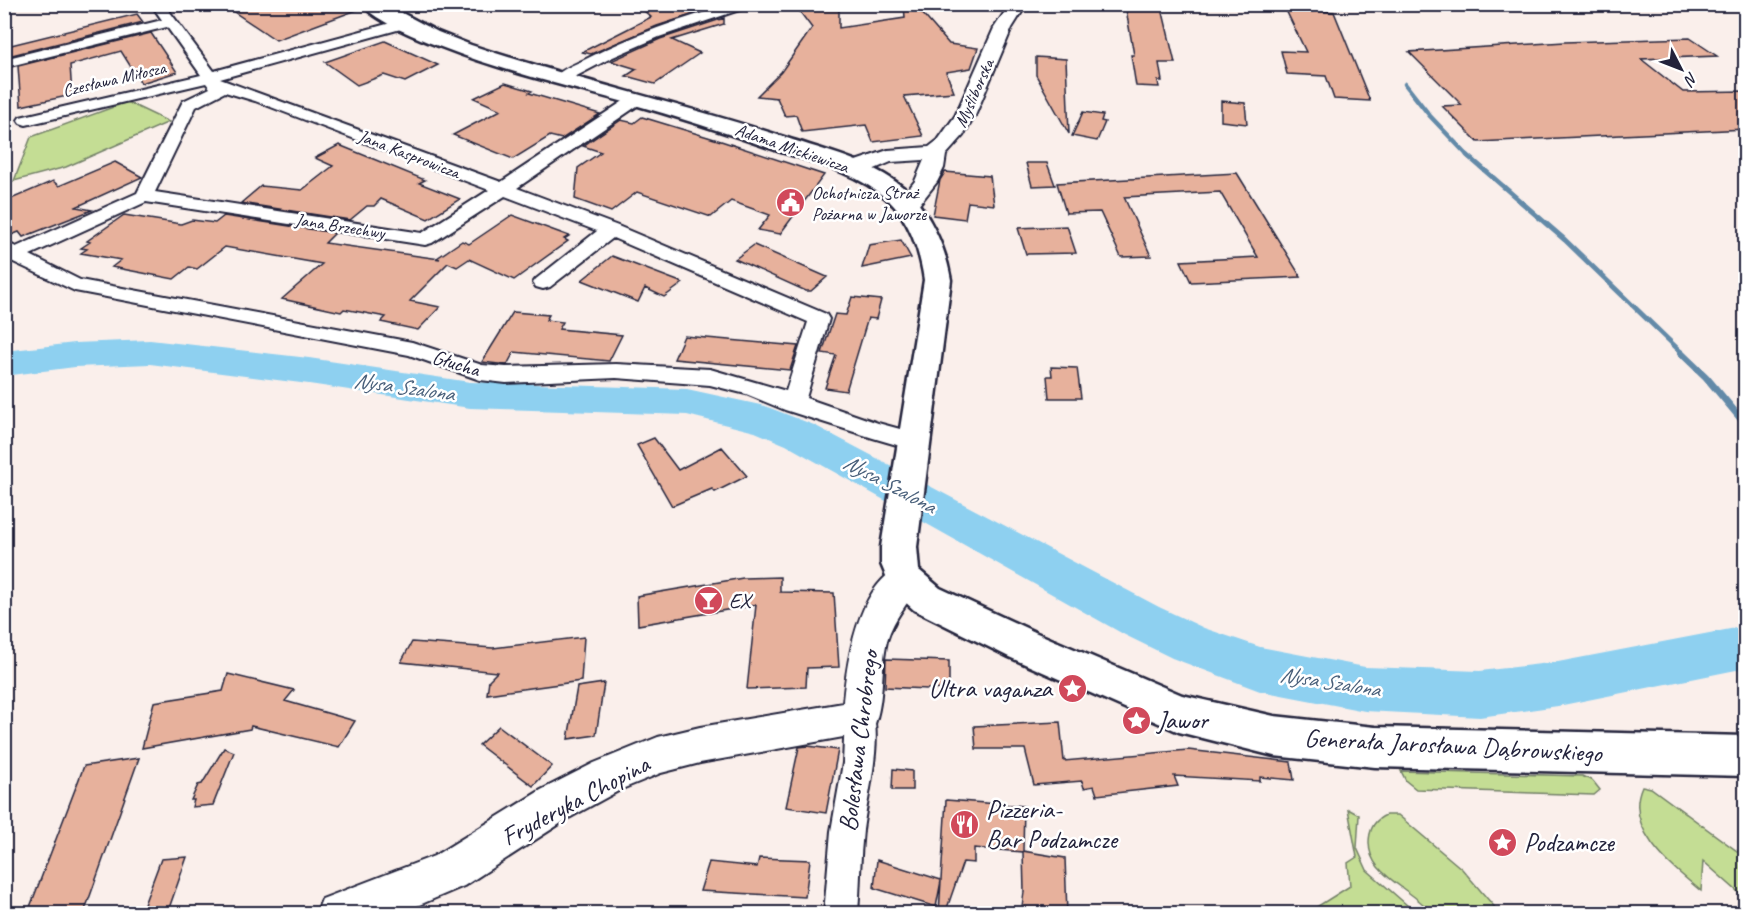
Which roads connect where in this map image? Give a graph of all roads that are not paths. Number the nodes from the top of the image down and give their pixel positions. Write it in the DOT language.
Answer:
graph roads {
  1 [pos="157,4"];
  2 [pos="371,4"];
  3 [pos="751,4"];
  4 [pos="1018,4"];
  5 [pos="719,8"];
  6 [pos="170,22"];
  7 [pos="403,24"];
  8 [pos="6,63"];
  9 [pos="562,78"];
  10 [pos="217,82"];
  11 [pos="637,99"];
  12 [pos="26,120"];
  13 [pos="935,153"];
  14 [pos="855,169"];
  15 [pos="502,190"];
  16 [pos="144,196"];
  17 [pos="906,206"];
  18 [pos="611,230"];
  19 [pos="9,251"];
  20 [pos="543,282"];
  21 [pos="793,404"];
  22 [pos="913,446"];
  23 [pos="902,563"];
  24 [pos="860,717"];
  25 [pos="1746,756"];
  26 [pos="337,914"];
  27 [pos="841,914"];
  1 -- 6 [label="street, Czesława Miłosza"];
  2 -- 7 [label="main road, Adama Mickiewicza"];
  3 -- 5 [label="street"];
  4 -- 13 [label="street, Myśliborska"];
  5 -- 9 [label="street"];
  6 -- 8 [label="street, Czesława Miłosza"];
  6 -- 10 [label="street, Czesława Miłosza"];
  7 -- 9 [label="main road, Adama Mickiewicza"];
  7 -- 10 [label="street, Czesława Miłosza"];
  9 -- 11 [label="main road, Adama Mickiewicza"];
  10 -- 12 [label="street, Czesława Miłosza"];
  10 -- 15 [label="street, Jana Kasprowicza"];
  10 -- 16 [label="street"];
  11 -- 14 [label="main road, Adama Mickiewicza"];
  11 -- 15 [label="street, Jana Brzechwy"];
  13 -- 14 [label="street"];
  13 -- 17 [label="street, Myśliborska"];
  14 -- 17 [label="main road, Adama Mickiewicza"];
  15 -- 16 [label="street, Jana Brzechwy"];
  15 -- 18 [label="street, Jana Kasprowicza"];
  16 -- 19 [label="street"];
  17 -- 22 [label="main road, Adama Mickiewicza"];
  18 -- 20 [label="street"];
  18 -- 21 [label="street, Jana Kasprowicza"];
  19 -- 21 [label="street, Głucha"];
  21 -- 22 [label="street, Głucha"];
  22 -- 23 [label="main road, Adama Mickiewicza"];
  23 -- 24 [label="street, Bolesława Chrobrego"];
  23 -- 25 [label="main road, Generała Jarosława Dąbrowskiego"];
  24 -- 26 [label="street, Fryderyka Chopina"];
  24 -- 27 [label="street, Bolesława Chrobrego"];
}
